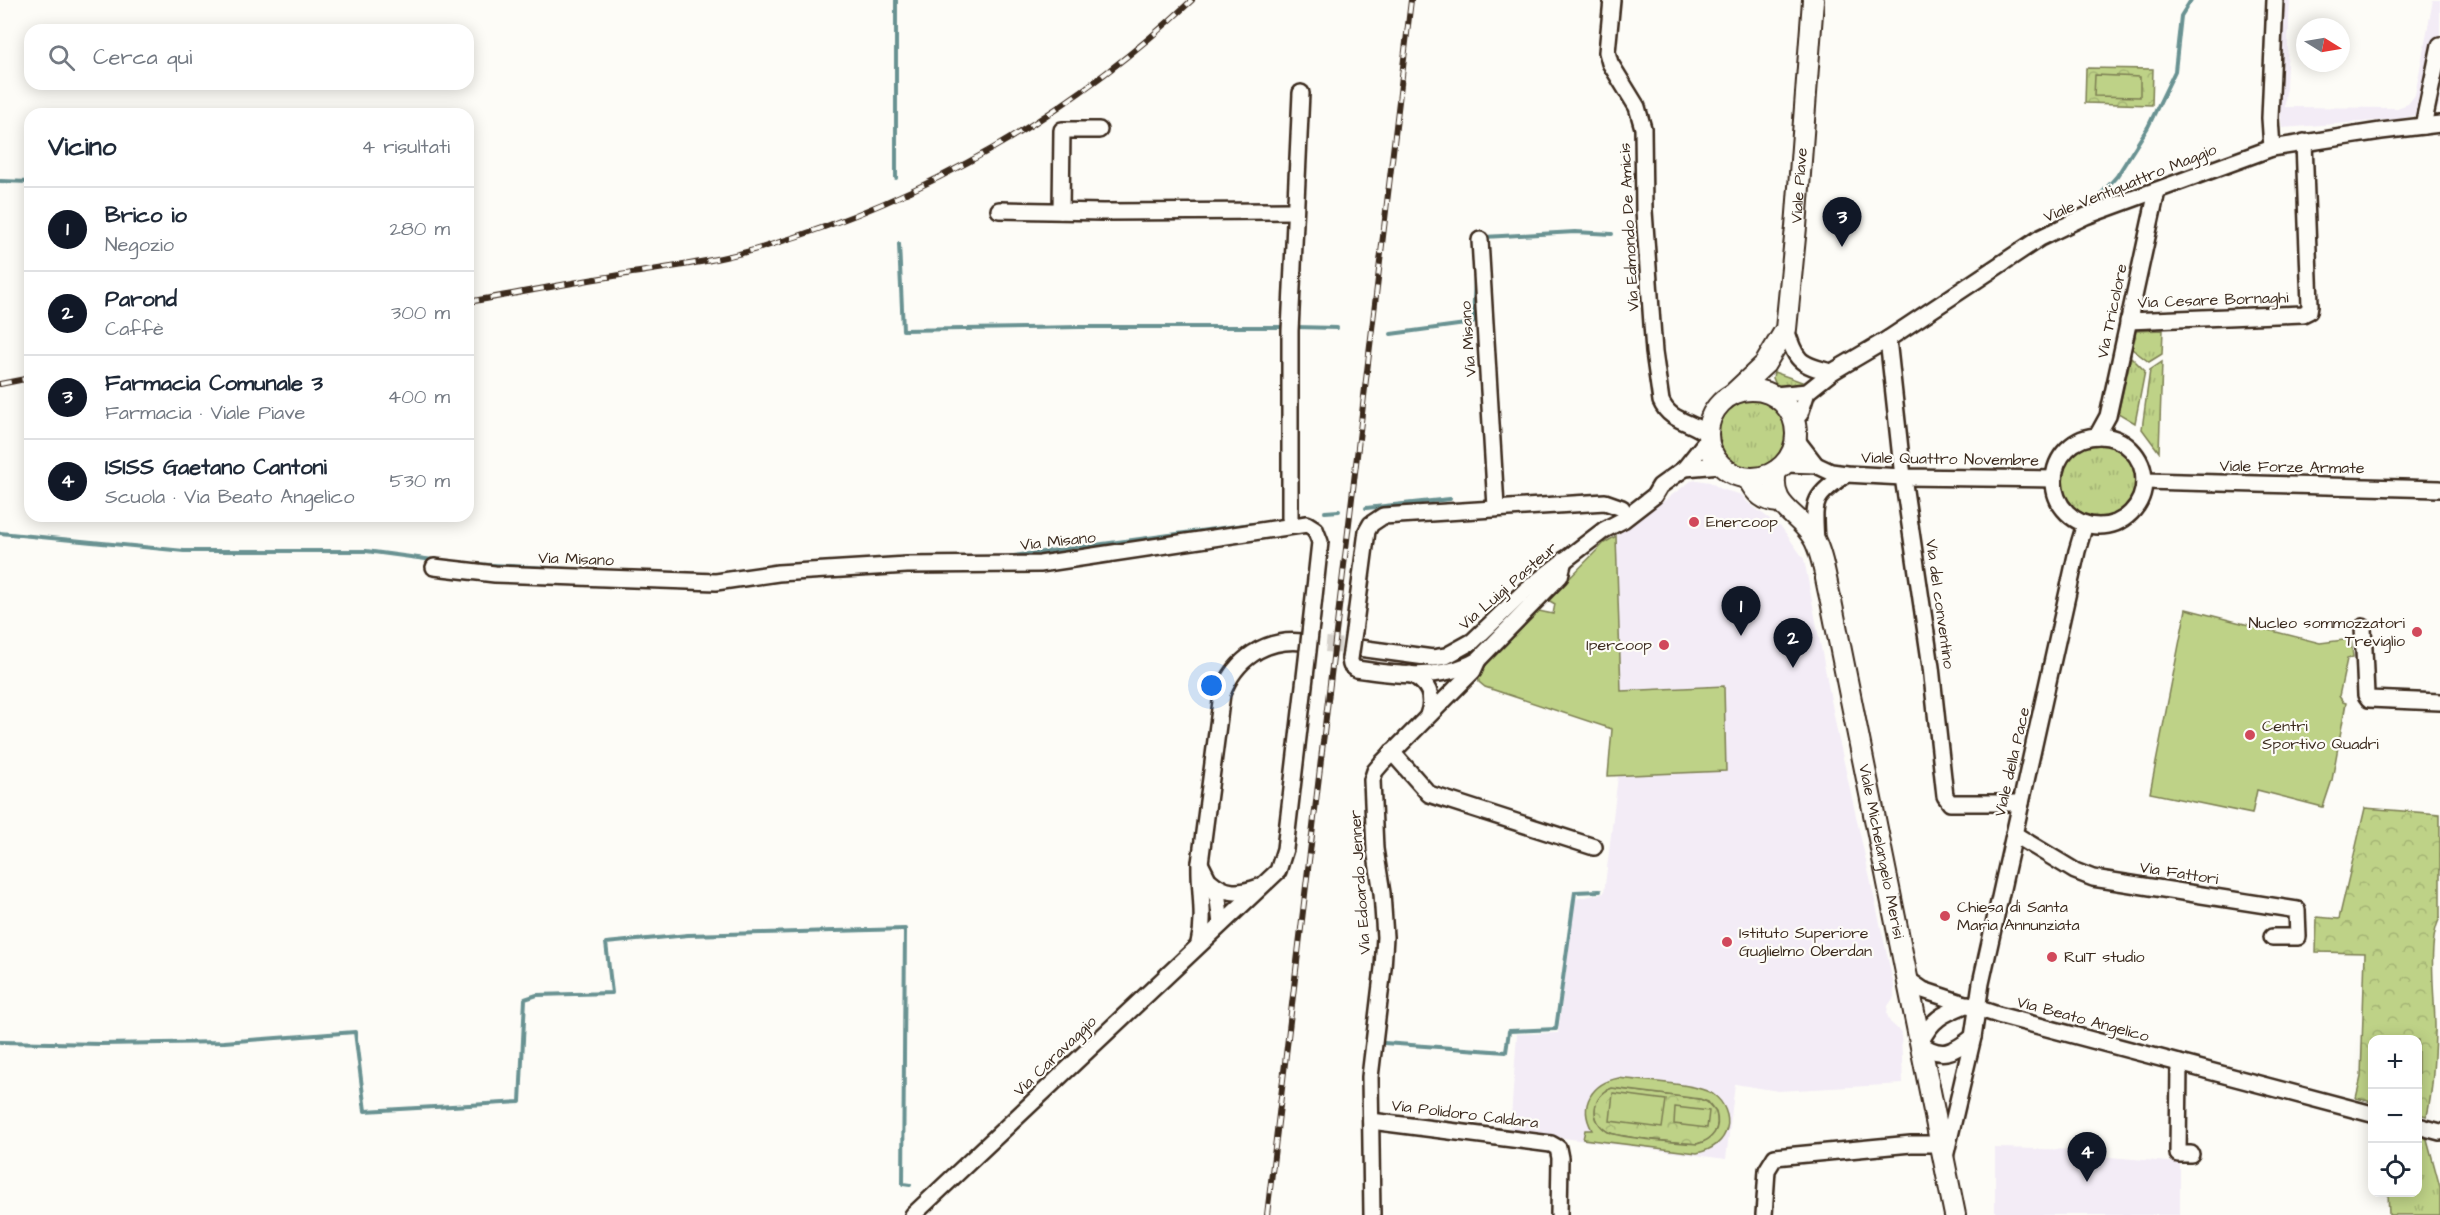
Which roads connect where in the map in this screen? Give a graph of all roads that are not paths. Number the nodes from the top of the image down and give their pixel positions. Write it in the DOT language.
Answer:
graph roads {
  1 [pos="1612,0"];
  2 [pos="1813,0"];
  3 [pos="2275,0"];
  4 [pos="2440,45"];
  5 [pos="1301,93"];
  6 [pos="2440,124"];
  7 [pos="2423,126"];
  8 [pos="1099,129"];
  9 [pos="2304,142"];
  10 [pos="2272,148"];
  11 [pos="2157,191"];
  12 [pos="999,210"];
  13 [pos="1061,211"];
  14 [pos="1294,211"];
  15 [pos="1480,240"];
  16 [pos="2128,321"];
  17 [pos="1786,329"];
  18 [pos="1888,339"];
  19 [pos="1766,364"];
  20 [pos="1832,372"];
  21 [pos="1735,392"];
  22 [pos="1807,392"];
  23 [pos="1770,393"];
  24 [pos="1794,419"];
  25 [pos="1707,436"];
  26 [pos="2097,436"];
  27 [pos="1796,439"];
  28 [pos="1720,465"];
  29 [pos="1816,465"];
  30 [pos="1685,468"];
  31 [pos="1780,468"];
  32 [pos="1846,474"];
  33 [pos="1903,477"];
  34 [pos="1748,478"];
  35 [pos="2054,479"];
  36 [pos="2144,481"];
  37 [pos="1660,486"];
  38 [pos="2440,489"];
  39 [pos="1779,502"];
  40 [pos="1496,507"];
  41 [pos="1622,508"];
  42 [pos="1290,518"];
  43 [pos="2085,524"];
  44 [pos="1604,530"];
  45 [pos="1816,542"];
  46 [pos="1564,560"];
  47 [pos="434,567"];
  48 [pos="2363,627"];
  49 [pos="1305,647"];
  50 [pos="1354,654"];
  51 [pos="1478,660"];
  52 [pos="1410,674"];
  53 [pos="2440,702"];
  54 [pos="1428,715"];
  55 [pos="1392,752"];
  56 [pos="2021,803"];
  57 [pos="2014,834"];
  58 [pos="1594,846"];
  59 [pos="1200,863"];
  60 [pos="1210,881"];
  61 [pos="1262,886"];
  62 [pos="1203,906"];
  63 [pos="1221,924"];
  64 [pos="2272,937"];
  65 [pos="1199,945"];
  66 [pos="1907,979"];
  67 [pos="1973,1006"];
  68 [pos="1973,1037"];
  69 [pos="1920,1043"];
  70 [pos="2179,1063"];
  71 [pos="2368,1113"];
  72 [pos="1371,1120"];
  73 [pos="2422,1127"];
  74 [pos="2440,1132"];
  75 [pos="1942,1152"];
  76 [pos="2191,1154"];
  77 [pos="913,1215"];
  78 [pos="1372,1215"];
  79 [pos="1559,1215"];
  80 [pos="1764,1215"];
  81 [pos="1955,1215"];
  1 -- 25 [label="street, Via Edmondo De Amicis"];
  2 -- 17 [label="main road, Viale Piave"];
  3 -- 10 [label="street"];
  4 -- 7 [label="street"];
  5 -- 14 [label="street"];
  6 -- 7 [label="street, Viale Ventiquattro Maggio"];
  7 -- 9 [label="street, Viale Ventiquattro Maggio"];
  8 -- 13 [label="street"];
  9 -- 10 [label="street, Viale Ventiquattro Maggio"];
  9 -- 16 [label="street, Via Cesare Bornaghi"];
  10 -- 11 [label="street, Viale Ventiquattro Maggio"];
  11 -- 16 [label="street, Via Tricolore"];
  11 -- 18 [label="street, Viale Ventiquattro Maggio"];
  12 -- 13 [label="street"];
  13 -- 14 [label="street"];
  14 -- 42 [label="street"];
  15 -- 40 [label="street, Via Misano"];
  16 -- 26 [label="street, Via Tricolore"];
  17 -- 19 [label="main road, Viale Piave"];
  17 -- 20 [label="street"];
  18 -- 20 [label="street, Viale Ventiquattro Maggio"];
  18 -- 33 [label="street, Via del conventino"];
  19 -- 21 [label="main road, Viale Piave"];
  19 -- 23 [label="main road, Viale Piave"];
  20 -- 22 [label="street, Viale Ventiquattro Maggio"];
  21 -- 23 [label="main road"];
  21 -- 25 [label="main road"];
  22 -- 23 [label="street"];
  22 -- 24 [label="street, Viale Ventiquattro Maggio"];
  23 -- 24 [label="main road"];
  24 -- 27 [label="main road"];
  25 -- 28 [label="main road"];
  25 -- 30 [label="street, Via Luigi Pasteur"];
  26 -- 35 [label="street"];
  26 -- 36 [label="street"];
  27 -- 29 [label="street"];
  27 -- 31 [label="main road"];
  28 -- 30 [label="street"];
  28 -- 34 [label="main road"];
  29 -- 31 [label="street"];
  29 -- 32 [label="street"];
  30 -- 37 [label="street, Via Luigi Pasteur"];
  31 -- 34 [label="main road"];
  31 -- 39 [label="main road"];
  32 -- 33 [label="street, Viale Quattro Novembre"];
  32 -- 45 [label="street"];
  33 -- 35 [label="street, Viale Quattro Novembre"];
  33 -- 56 [label="street, Via del conventino"];
  34 -- 39 [label="main road, Viale Michelangelo Merisi"];
  35 -- 43 [label="street"];
  36 -- 38 [label="street, Viale Forze Armate"];
  36 -- 43 [label="street"];
  37 -- 41 [label="street, Via Luigi Pasteur"];
  37 -- 44 [label="street, Via Luigi Pasteur"];
  39 -- 45 [label="main road, Viale Michelangelo Merisi"];
  40 -- 41 [label="street"];
  40 -- 50 [label="street, bridge"];
  41 -- 44 [label="street, Via Luigi Pasteur"];
  43 -- 56 [label="street, Viale della Pace"];
  44 -- 46 [label="street, Via Luigi Pasteur"];
  45 -- 66 [label="main road, Viale Michelangelo Merisi"];
  46 -- 50 [label="street, Via Luigi Pasteur"];
  46 -- 51 [label="street, Via Edoardo Jenner"];
  47 -- 49 [label="street, Via Misano, bridge"];
  48 -- 53 [label="street"];
  49 -- 59 [label="street"];
  49 -- 61 [label="street, Via Misano"];
  50 -- 52 [label="street"];
  51 -- 52 [label="street"];
  51 -- 54 [label="street, Via Edoardo Jenner"];
  52 -- 54 [label="street"];
  54 -- 55 [label="street, Via Edoardo Jenner"];
  55 -- 58 [label="street"];
  55 -- 72 [label="street, Via Edoardo Jenner"];
  56 -- 57 [label="street, Viale della Pace"];
  57 -- 64 [label="street, Via Fattori"];
  57 -- 67 [label="street, Viale della Pace"];
  59 -- 60 [label="street"];
  59 -- 62 [label="street"];
  60 -- 61 [label="street"];
  60 -- 63 [label="street"];
  61 -- 63 [label="street, Via Misano"];
  62 -- 63 [label="street"];
  62 -- 65 [label="street"];
  63 -- 65 [label="street, Via Caravaggio"];
  65 -- 77 [label="street, Via Caravaggio"];
  66 -- 67 [label="street"];
  66 -- 69 [label="main road, Viale Michelangelo Merisi"];
  67 -- 68 [label="street, Viale della Pace"];
  67 -- 69 [label="street"];
  67 -- 70 [label="street, Via Beato Angelico"];
  68 -- 69 [label="street"];
  68 -- 75 [label="street, Viale della Pace"];
  69 -- 75 [label="main road, Viale Michelangelo Merisi"];
  70 -- 71 [label="street, Via Beato Angelico"];
  70 -- 76 [label="street"];
  72 -- 78 [label="street, Via Edoardo Jenner"];
  72 -- 79 [label="street, Via Polidoro Caldara"];
  73 -- 74 [label="street"];
  75 -- 80 [label="street"];
  75 -- 81 [label="main road, Viale Michelangelo Merisi"];
}
